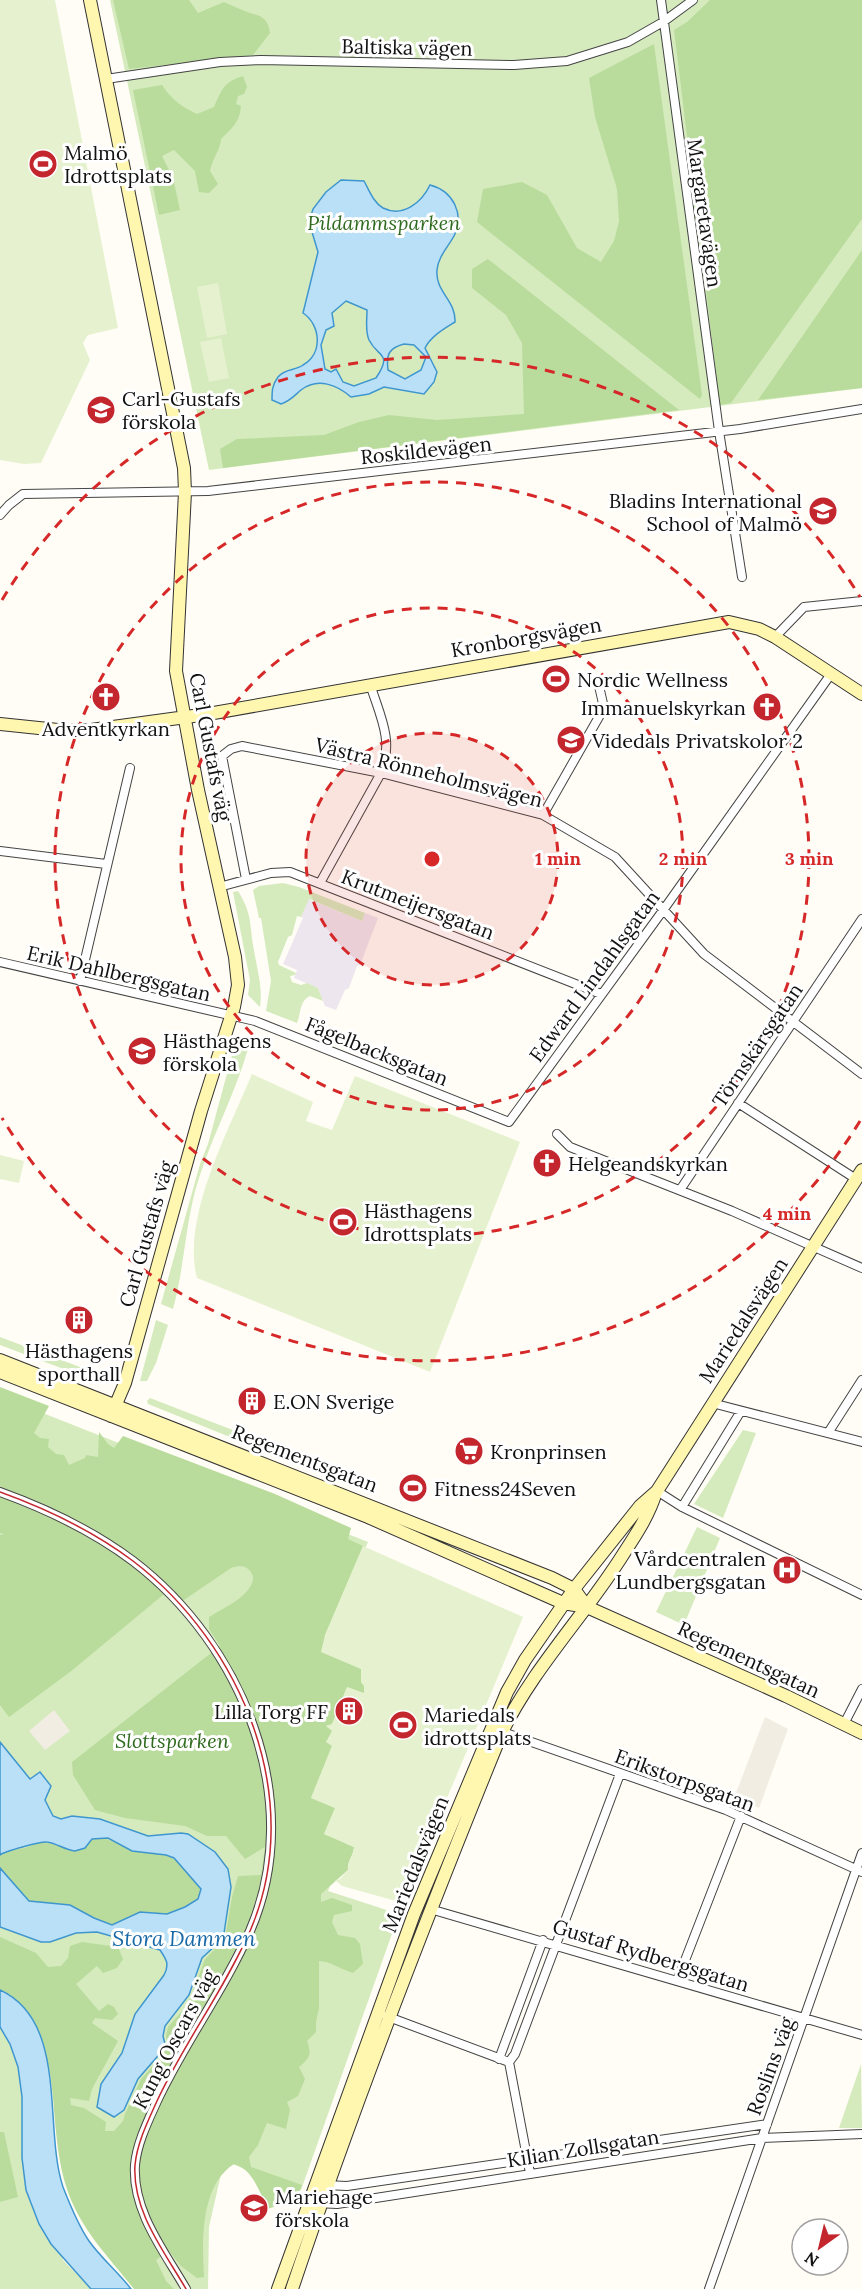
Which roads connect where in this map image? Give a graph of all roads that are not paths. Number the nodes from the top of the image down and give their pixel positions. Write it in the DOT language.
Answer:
graph roads {
  1 [pos="90,0"];
  2 [pos="661,0"];
  3 [pos="693,0"];
  4 [pos="663,22"];
  5 [pos="106,79"];
  6 [pos="862,409"];
  7 [pos="719,431"];
  8 [pos="185,492"];
  9 [pos="0,515"];
  10 [pos="742,577"];
  11 [pos="862,601"];
  12 [pos="775,637"];
  13 [pos="831,674"];
  14 [pos="370,684"];
  15 [pos="599,686"];
  16 [pos="861,690"];
  17 [pos="183,716"];
  18 [pos="0,724"];
  19 [pos="222,756"];
  20 [pos="130,768"];
  21 [pos="381,773"];
  22 [pos="543,814"];
  23 [pos="0,851"];
  24 [pos="106,864"];
  25 [pos="246,879"];
  26 [pos="320,883"];
  27 [pos="219,887"];
  28 [pos="664,909"];
  29 [pos="862,919"];
  30 [pos="0,962"];
  31 [pos="80,981"];
  32 [pos="601,994"];
  33 [pos="231,1016"];
  34 [pos="793,1022"];
  35 [pos="862,1074"];
  36 [pos="738,1103"];
  37 [pos="509,1122"];
  38 [pos="557,1134"];
  39 [pos="859,1174"];
  40 [pos="680,1190"];
  41 [pos="814,1247"];
  42 [pos="862,1268"];
  43 [pos="0,1360"];
  44 [pos="0,1372"];
  45 [pos="862,1380"];
  46 [pos="712,1403"];
  47 [pos="114,1411"];
  48 [pos="741,1411"];
  49 [pos="828,1434"];
  50 [pos="862,1442"];
  51 [pos="657,1491"];
  52 [pos="0,1492"];
  53 [pos="682,1507"];
  54 [pos="574,1589"];
  55 [pos="862,1595"];
  56 [pos="563,1603"];
  57 [pos="587,1607"];
  58 [pos="862,1689"];
  59 [pos="844,1724"];
  60 [pos="497,1730"];
  61 [pos="862,1733"];
  62 [pos="620,1774"];
  63 [pos="741,1816"];
  64 [pos="862,1853"];
  65 [pos="859,1871"];
  66 [pos="430,1909"];
  67 [pos="543,1940"];
  68 [pos="556,1944"];
  69 [pos="678,1981"];
  70 [pos="384,2015"];
  71 [pos="805,2018"];
  72 [pos="862,2035"];
  73 [pos="499,2059"];
  74 [pos="509,2062"];
  75 [pos="767,2124"];
  76 [pos="862,2134"];
  77 [pos="762,2138"];
  78 [pos="527,2159"];
  79 [pos="530,2173"];
  80 [pos="322,2184"];
  81 [pos="315,2202"];
  82 [pos="186,2289"];
  83 [pos="278,2289"];
  84 [pos="292,2289"];
  85 [pos="709,2289"];
  1 -- 5 [label="main road, Carl Gustafs väg"];
  2 -- 4 [label="street, Margaretavägen"];
  3 -- 4 [label="street, Baltiska vägen"];
  4 -- 5 [label="street, Baltiska vägen"];
  4 -- 7 [label="street, Margaretavägen"];
  5 -- 8 [label="main road, Carl Gustafs väg"];
  6 -- 7 [label="street, Roskildevägen"];
  7 -- 8 [label="street, Roskildevägen"];
  7 -- 10 [label="street, Margaretavägen"];
  8 -- 9 [label="street, Roskildevägen"];
  8 -- 17 [label="main road, Carl Gustafs väg"];
  11 -- 12 [label="street"];
  12 -- 13 [label="main road, Kronborgsvägen"];
  12 -- 14 [label="main road, Kronborgsvägen"];
  13 -- 16 [label="main road, Kronborgsvägen"];
  13 -- 28 [label="street, Edward Lindahlsgatan"];
  14 -- 17 [label="main road, Kronborgsvägen"];
  14 -- 21 [label="street"];
  15 -- 22 [label="street"];
  17 -- 18 [label="main road, Kronborgsvägen"];
  17 -- 27 [label="main road, Carl Gustafs väg"];
  19 -- 21 [label="street, Västra Rönneholmsvägen"];
  19 -- 25 [label="street, Carl Gustafs väg"];
  20 -- 24 [label="street"];
  21 -- 22 [label="street, Västra Rönneholmsvägen"];
  21 -- 26 [label="street"];
  22 -- 28 [label="street, Västra Rönneholmsvägen"];
  23 -- 24 [label="street"];
  24 -- 31 [label="street"];
  25 -- 26 [label="street, Krutmeijersgatan"];
  25 -- 27 [label="street, Krutmeijersgatan"];
  26 -- 32 [label="street, Krutmeijersgatan"];
  27 -- 33 [label="main road, Carl Gustafs väg"];
  28 -- 32 [label="street, Edward Lindahlsgatan"];
  28 -- 34 [label="street, Västra Rönneholmsvägen"];
  29 -- 34 [label="street, Törnskärsgatan"];
  30 -- 31 [label="street, Erik Dahlbergsgatan"];
  31 -- 33 [label="street, Erik Dahlbergsgatan"];
  32 -- 37 [label="street, Edward Lindahlsgatan"];
  33 -- 37 [label="street, Fågelbacksgatan"];
  33 -- 47 [label="main road, Carl Gustafs väg"];
  34 -- 35 [label="street, Västra Rönneholmsvägen"];
  34 -- 36 [label="street, Törnskärsgatan"];
  36 -- 39 [label="street"];
  36 -- 40 [label="street, Törnskärsgatan"];
  38 -- 40 [label="street"];
  39 -- 41 [label="main road, Mariedalsvägen"];
  40 -- 41 [label="street"];
  41 -- 42 [label="street"];
  41 -- 46 [label="main road, Mariedalsvägen"];
  43 -- 47 [label="main road, Regementsgatan"];
  44 -- 47 [label="main road, Regementsgatan"];
  45 -- 49 [label="street"];
  46 -- 48 [label="street"];
  46 -- 51 [label="main road, Mariedalsvägen"];
  47 -- 54 [label="main road, Regementsgatan"];
  47 -- 56 [label="main road, Regementsgatan"];
  48 -- 49 [label="street"];
  48 -- 53 [label="street"];
  49 -- 50 [label="street"];
  51 -- 53 [label="street"];
  51 -- 54 [label="main road, Mariedalsvägen"];
  51 -- 57 [label="main road, Mariedalsvägen"];
  52 -- 82 [label="street, Kung Oscars väg"];
  53 -- 55 [label="street"];
  54 -- 56 [label="main road, Mariedalsvägen"];
  54 -- 57 [label="main road, Regementsgatan"];
  56 -- 57 [label="main road, Regementsgatan"];
  56 -- 60 [label="main road, Mariedalsvägen"];
  57 -- 59 [label="main road, Regementsgatan"];
  57 -- 60 [label="main road, Mariedalsvägen"];
  58 -- 59 [label="street"];
  59 -- 61 [label="main road, Regementsgatan"];
  60 -- 62 [label="street, Erikstorpsgatan"];
  60 -- 66 [label="main road, Mariedalsvägen"];
  60 -- 70 [label="main road, Mariedalsvägen"];
  62 -- 63 [label="street, Erikstorpsgatan"];
  62 -- 68 [label="street"];
  63 -- 65 [label="street, Erikstorpsgatan"];
  63 -- 69 [label="street"];
  64 -- 65 [label="street, Roslins väg"];
  65 -- 71 [label="street, Roslins väg"];
  66 -- 67 [label="street, Gustaf Rydbergsgatan"];
  66 -- 70 [label="main road, Mariedalsvägen"];
  67 -- 68 [label="street, Gustaf Rydbergsgatan"];
  67 -- 73 [label="street"];
  68 -- 69 [label="street, Gustaf Rydbergsgatan"];
  68 -- 74 [label="street"];
  69 -- 71 [label="street, Gustaf Rydbergsgatan"];
  70 -- 73 [label="street"];
  70 -- 80 [label="main road, Mariedalsvägen"];
  71 -- 72 [label="street, Gustaf Rydbergsgatan"];
  71 -- 75 [label="street, Roslins väg"];
  73 -- 74 [label="street"];
  74 -- 78 [label="street"];
  75 -- 77 [label="street, Roslins väg"];
  75 -- 78 [label="street, Kilian Zollsgatan"];
  76 -- 77 [label="street, Kilian Zollsgatan"];
  77 -- 79 [label="street, Kilian Zollsgatan"];
  77 -- 85 [label="street, Roslins väg"];
  78 -- 79 [label="street"];
  78 -- 80 [label="street, Kilian Zollsgatan"];
  79 -- 81 [label="street, Kilian Zollsgatan"];
  80 -- 81 [label="main road, Mariedalsvägen"];
  81 -- 83 [label="main road, Mariedalsvägen"];
  81 -- 84 [label="main road, Mariedalsvägen"];
}
